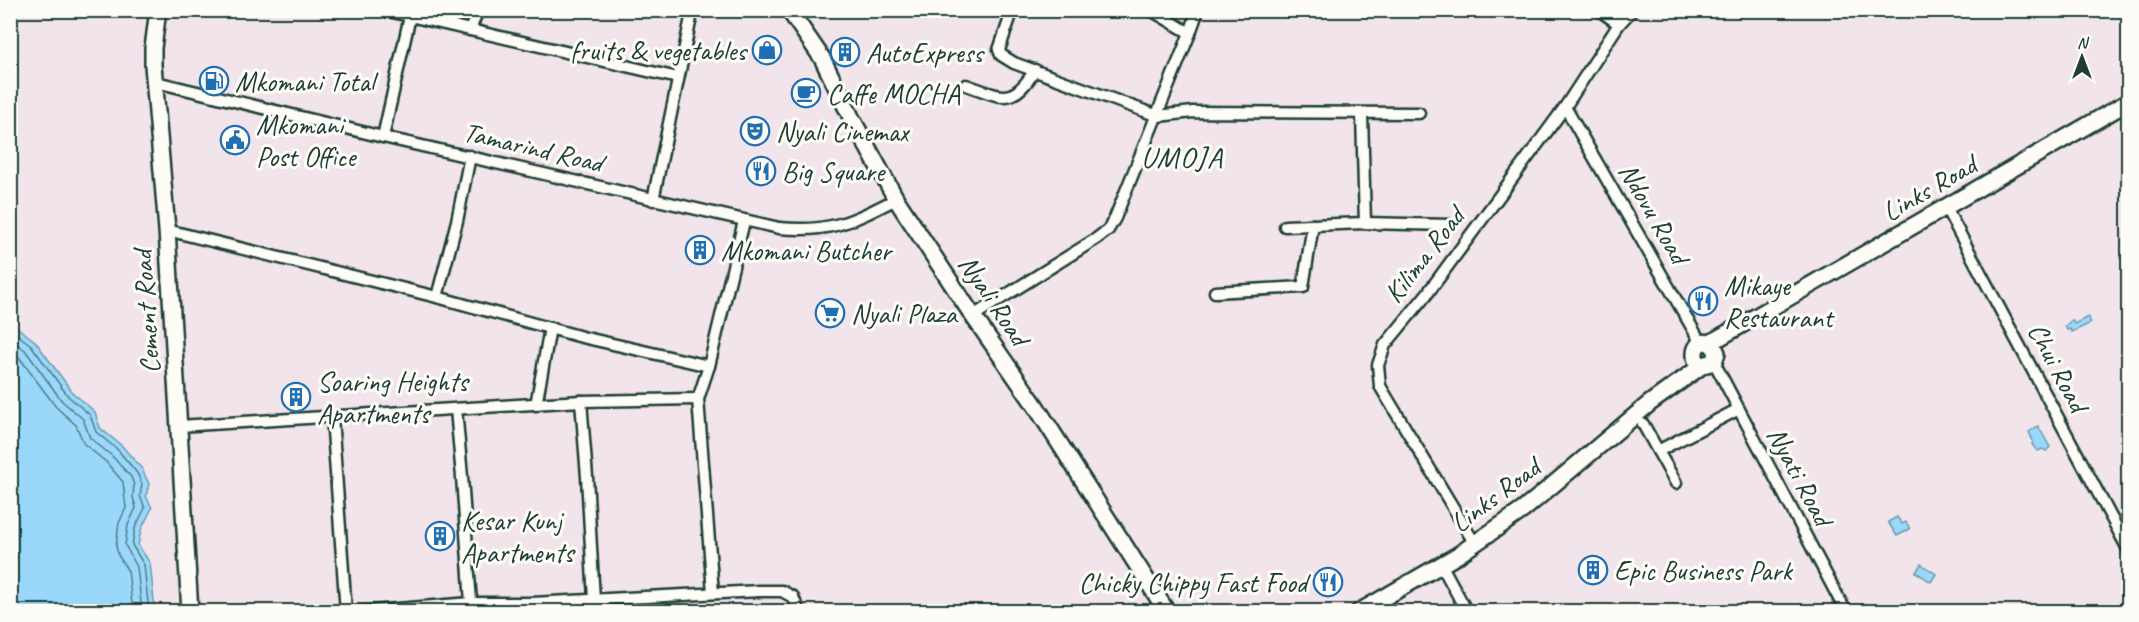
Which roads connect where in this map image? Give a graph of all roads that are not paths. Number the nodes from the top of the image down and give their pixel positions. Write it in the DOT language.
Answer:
graph roads {
  1 [pos="158,10"];
  2 [pos="384,10"];
  3 [pos="478,10"];
  4 [pos="789,10"];
  5 [pos="1151,10"];
  6 [pos="1198,10"];
  7 [pos="1599,10"];
  8 [pos="1632,10"];
  9 [pos="692,13"];
  10 [pos="410,15"];
  11 [pos="1011,15"];
  12 [pos="1619,24"];
  13 [pos="470,30"];
  14 [pos="1190,33"];
  15 [pos="1035,70"];
  16 [pos="678,78"];
  17 [pos="156,82"];
  18 [pos="966,85"];
  19 [pos="2128,102"];
  20 [pos="1565,107"];
  21 [pos="1419,113"];
  22 [pos="1362,114"];
  23 [pos="1158,116"];
  24 [pos="383,137"];
  25 [pos="470,156"];
  26 [pos="896,199"];
  27 [pos="653,200"];
  28 [pos="1946,208"];
  29 [pos="744,221"];
  30 [pos="1365,223"];
  31 [pos="1313,225"];
  32 [pos="1450,225"];
  33 [pos="1285,226"];
  34 [pos="167,230"];
  35 [pos="1215,292"];
  36 [pos="437,297"];
  37 [pos="973,316"];
  38 [pos="550,328"];
  39 [pos="1706,353"];
  40 [pos="709,366"];
  41 [pos="698,399"];
  42 [pos="581,401"];
  43 [pos="536,405"];
  44 [pos="456,409"];
  45 [pos="1737,410"];
  46 [pos="332,417"];
  47 [pos="1643,424"];
  48 [pos="179,426"];
  49 [pos="1658,452"];
  50 [pos="1676,483"];
  51 [pos="1475,544"];
  52 [pos="2128,549"];
  53 [pos="1441,564"];
  54 [pos="713,593"];
  55 [pos="594,600"];
  56 [pos="471,603"];
  57 [pos="532,607"];
  58 [pos="190,612"];
  59 [pos="346,612"];
  60 [pos="360,612"];
  61 [pos="799,612"];
  62 [pos="1167,612"];
  63 [pos="1359,612"];
  64 [pos="1467,612"];
  65 [pos="1846,612"];
  1 -- 17 [label="main road, Cement Road"];
  2 -- 10 [label="street"];
  3 -- 13 [label="street"];
  4 -- 26 [label="main road, Nyali Road"];
  5 -- 14 [label="street"];
  6 -- 14 [label="street"];
  7 -- 12 [label="street"];
  8 -- 12 [label="street, Kilima Road"];
  9 -- 16 [label="street"];
  10 -- 13 [label="street"];
  10 -- 24 [label="street"];
  11 -- 15 [label="street"];
  12 -- 20 [label="street, Kilima Road"];
  13 -- 16 [label="street"];
  14 -- 23 [label="street"];
  15 -- 18 [label="street"];
  15 -- 23 [label="street"];
  16 -- 27 [label="street"];
  17 -- 24 [label="street, Tamarind Road"];
  17 -- 34 [label="main road, Cement Road"];
  19 -- 28 [label="main road, Links Road"];
  20 -- 39 [label="street, Ndovu Road"];
  20 -- 51 [label="street, Kilima Road"];
  21 -- 22 [label="street"];
  22 -- 23 [label="street"];
  22 -- 30 [label="street"];
  23 -- 37 [label="street"];
  24 -- 25 [label="street, Tamarind Road"];
  25 -- 27 [label="street, Tamarind Road"];
  25 -- 36 [label="street"];
  26 -- 29 [label="street, Tamarind Road"];
  26 -- 37 [label="main road, Nyali Road"];
  27 -- 29 [label="street, Tamarind Road"];
  28 -- 39 [label="main road, Links Road"];
  28 -- 52 [label="street, Chui Road"];
  29 -- 40 [label="street"];
  30 -- 31 [label="street"];
  30 -- 32 [label="street"];
  31 -- 33 [label="street"];
  31 -- 35 [label="street"];
  34 -- 36 [label="street"];
  34 -- 48 [label="main road, Cement Road"];
  36 -- 38 [label="street"];
  37 -- 62 [label="main road, Nyali Road"];
  38 -- 40 [label="street"];
  38 -- 43 [label="street"];
  39 -- 45 [label="street, Nyati Road"];
  39 -- 51 [label="main road, Links Road"];
  40 -- 41 [label="street"];
  41 -- 42 [label="street"];
  41 -- 54 [label="street"];
  42 -- 43 [label="street"];
  42 -- 55 [label="street"];
  43 -- 44 [label="street"];
  44 -- 46 [label="street"];
  44 -- 56 [label="street"];
  45 -- 49 [label="street"];
  45 -- 65 [label="street, Nyati Road"];
  46 -- 48 [label="street"];
  46 -- 59 [label="street"];
  47 -- 49 [label="street"];
  48 -- 58 [label="main road, Cement Road"];
  49 -- 50 [label="street"];
  51 -- 53 [label="main road, Links Road"];
  53 -- 63 [label="main road, Links Road"];
  53 -- 64 [label="street"];
  54 -- 55 [label="street"];
  54 -- 61 [label="street"];
  55 -- 57 [label="street"];
  56 -- 57 [label="street"];
  56 -- 60 [label="street"];
}
